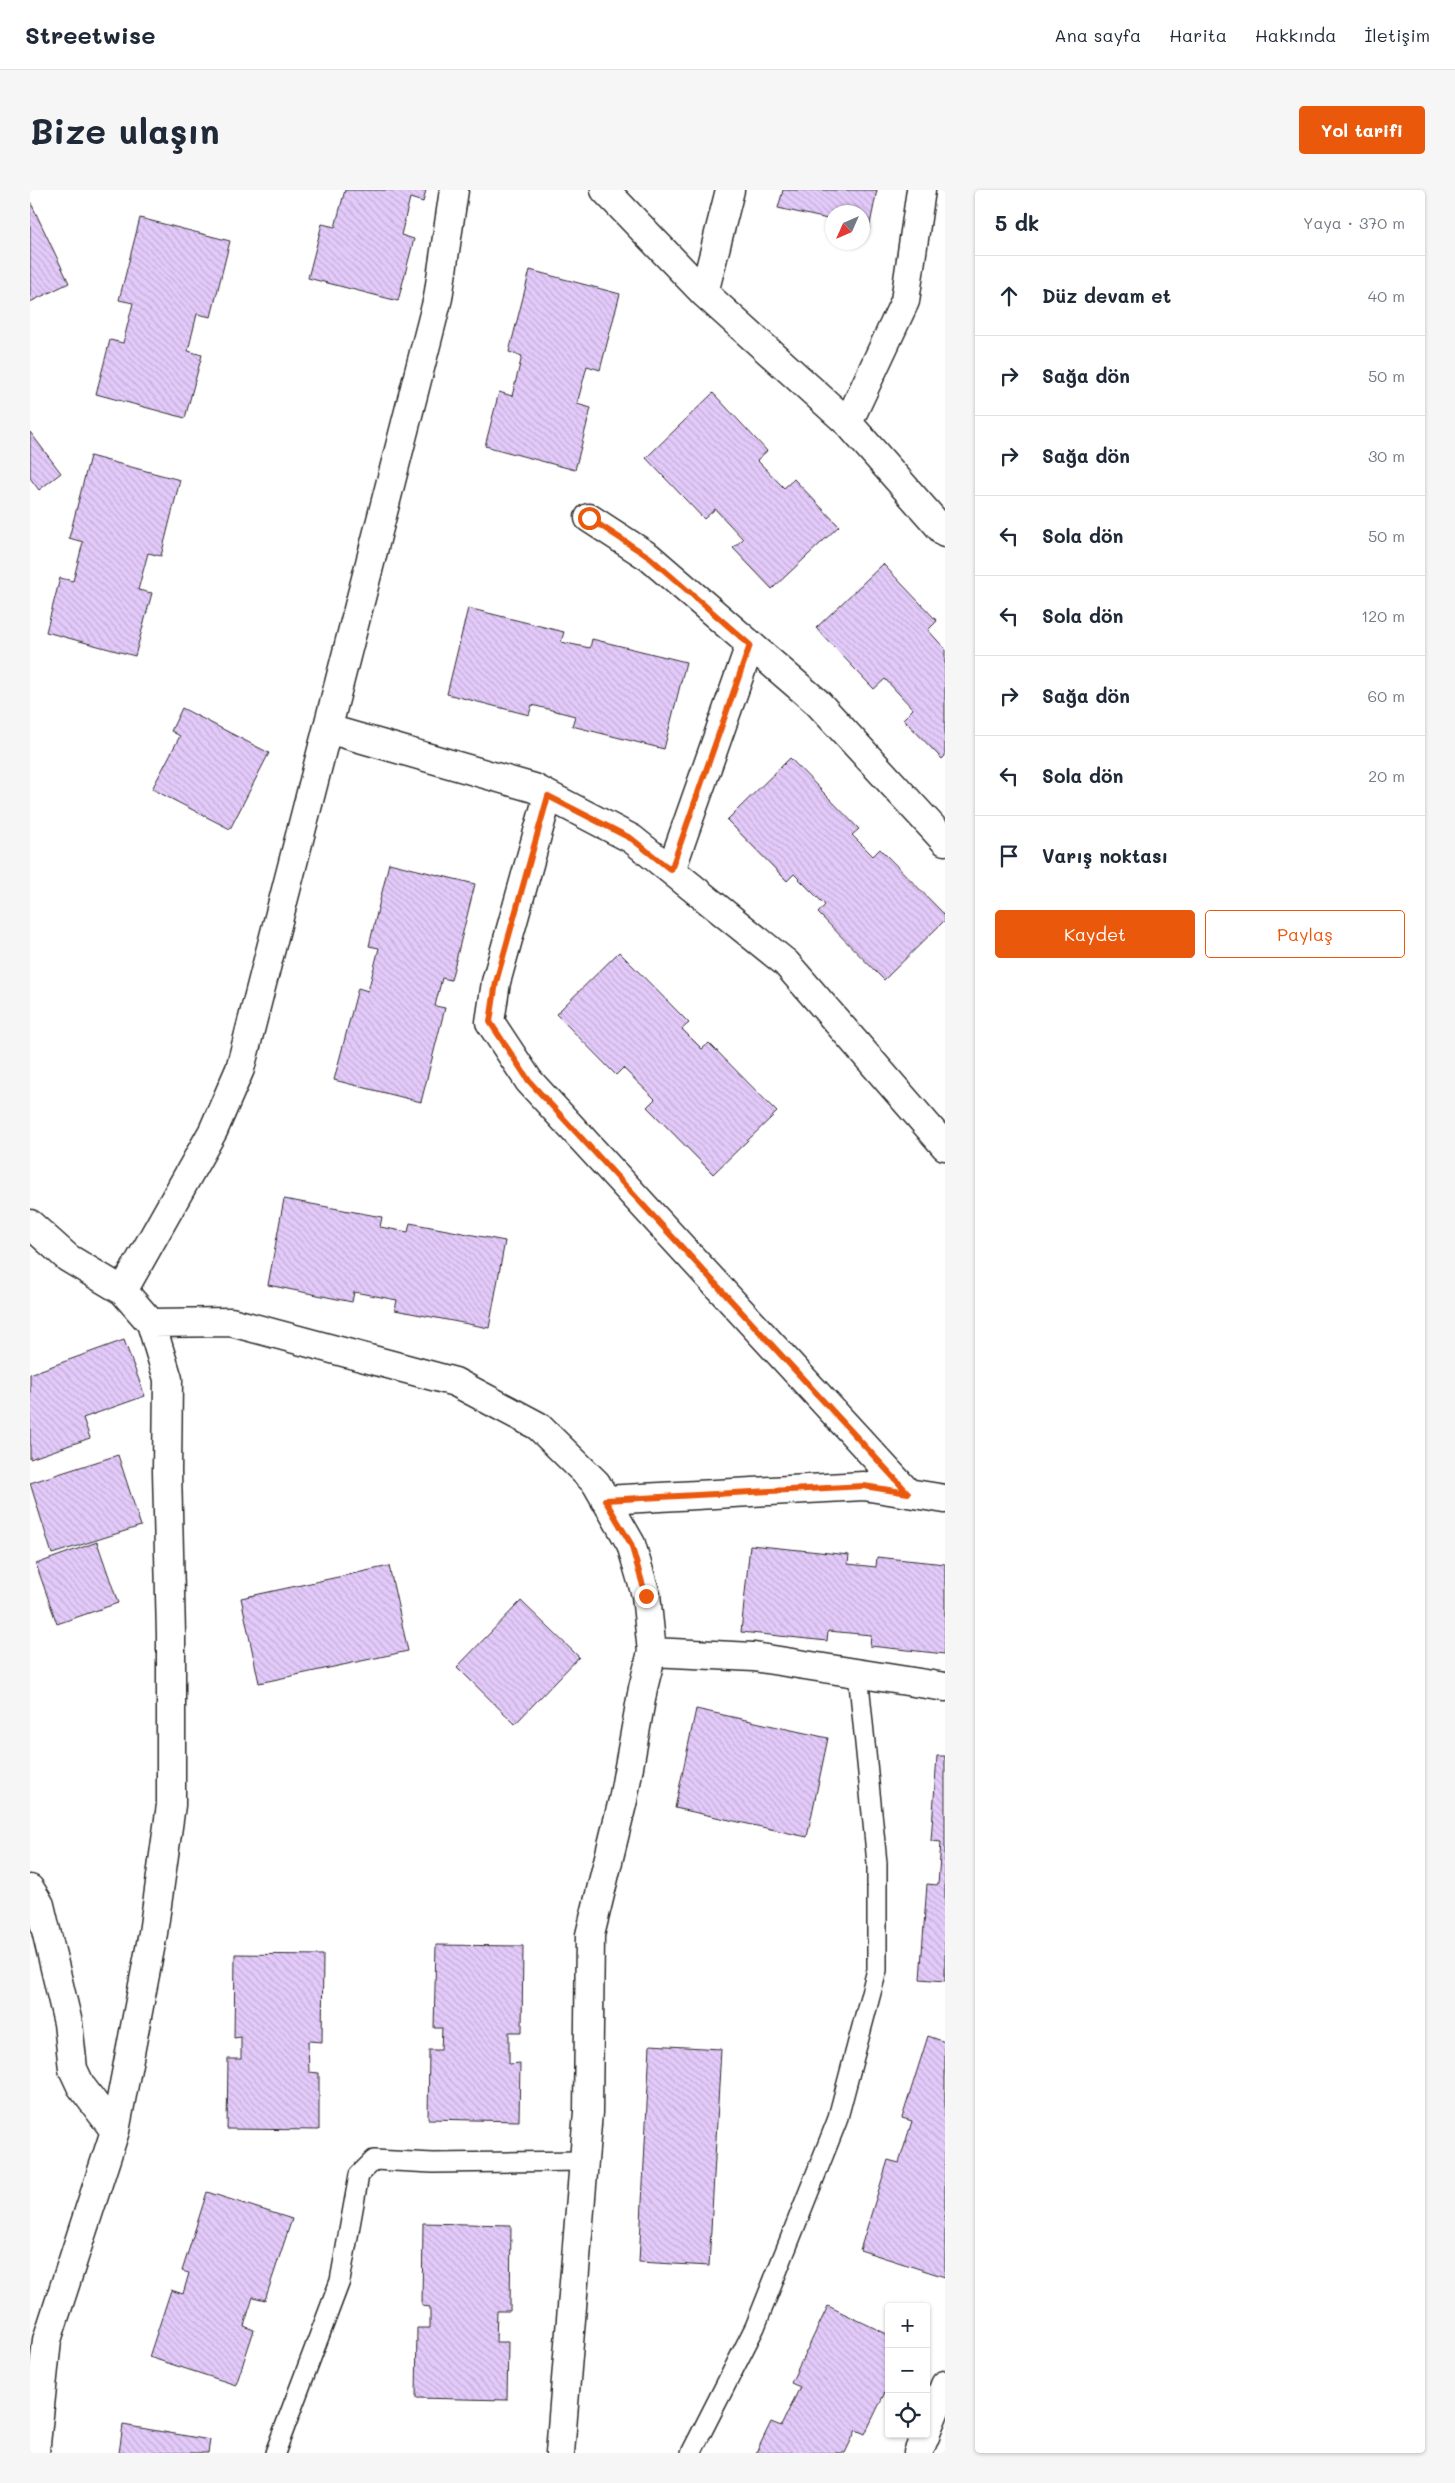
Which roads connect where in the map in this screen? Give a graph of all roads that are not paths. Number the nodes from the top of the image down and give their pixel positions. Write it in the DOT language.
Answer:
graph roads {
  1 [pos="454,190"];
  2 [pos="605,190"];
  3 [pos="730,190"];
  4 [pos="921,190"];
  5 [pos="704,293"];
  6 [pos="848,423"];
  7 [pos="589,518"];
  8 [pos="945,533"];
  9 [pos="750,645"];
  10 [pos="328,729"];
  11 [pos="548,796"];
  12 [pos="945,842"];
  13 [pos="671,870"];
  14 [pos="945,1146"];
  15 [pos="30,1224"];
  16 [pos="124,1291"];
  17 [pos="151,1323"];
  18 [pos="908,1493"];
  19 [pos="945,1498"];
  20 [pos="605,1500"];
  21 [pos="652,1652"];
  22 [pos="858,1673"];
  23 [pos="945,1687"];
  24 [pos="30,1889"];
  25 [pos="115,2131"];
  26 [pos="584,2161"];
  27 [pos="38,2356"];
  28 [pos="945,2385"];
  29 [pos="930,2423"];
  30 [pos="924,2438"];
  31 [pos="34,2453"];
  32 [pos="275,2453"];
  33 [pos="560,2453"];
  34 [pos="691,2453"];
  35 [pos="918,2453"];
  1 -- 10 [label="street"];
  2 -- 5 [label="street"];
  3 -- 5 [label="street"];
  4 -- 6 [label="street"];
  5 -- 6 [label="street"];
  6 -- 8 [label="street"];
  7 -- 9 [label="street"];
  9 -- 12 [label="street"];
  9 -- 13 [label="street"];
  10 -- 11 [label="street"];
  10 -- 16 [label="street"];
  11 -- 13 [label="street"];
  11 -- 18 [label="street"];
  13 -- 14 [label="street"];
  15 -- 16 [label="street"];
  16 -- 17 [label="street"];
  17 -- 20 [label="street"];
  17 -- 25 [label="street"];
  18 -- 19 [label="street"];
  18 -- 20 [label="street"];
  20 -- 21 [label="street"];
  21 -- 22 [label="street"];
  21 -- 26 [label="street"];
  22 -- 23 [label="street"];
  22 -- 34 [label="lane"];
  24 -- 25 [label="street"];
  25 -- 27 [label="street"];
  26 -- 32 [label="lane"];
  26 -- 33 [label="street"];
  27 -- 31 [label="street"];
  28 -- 29 [label="street"];
  30 -- 35 [label="street"];
}
